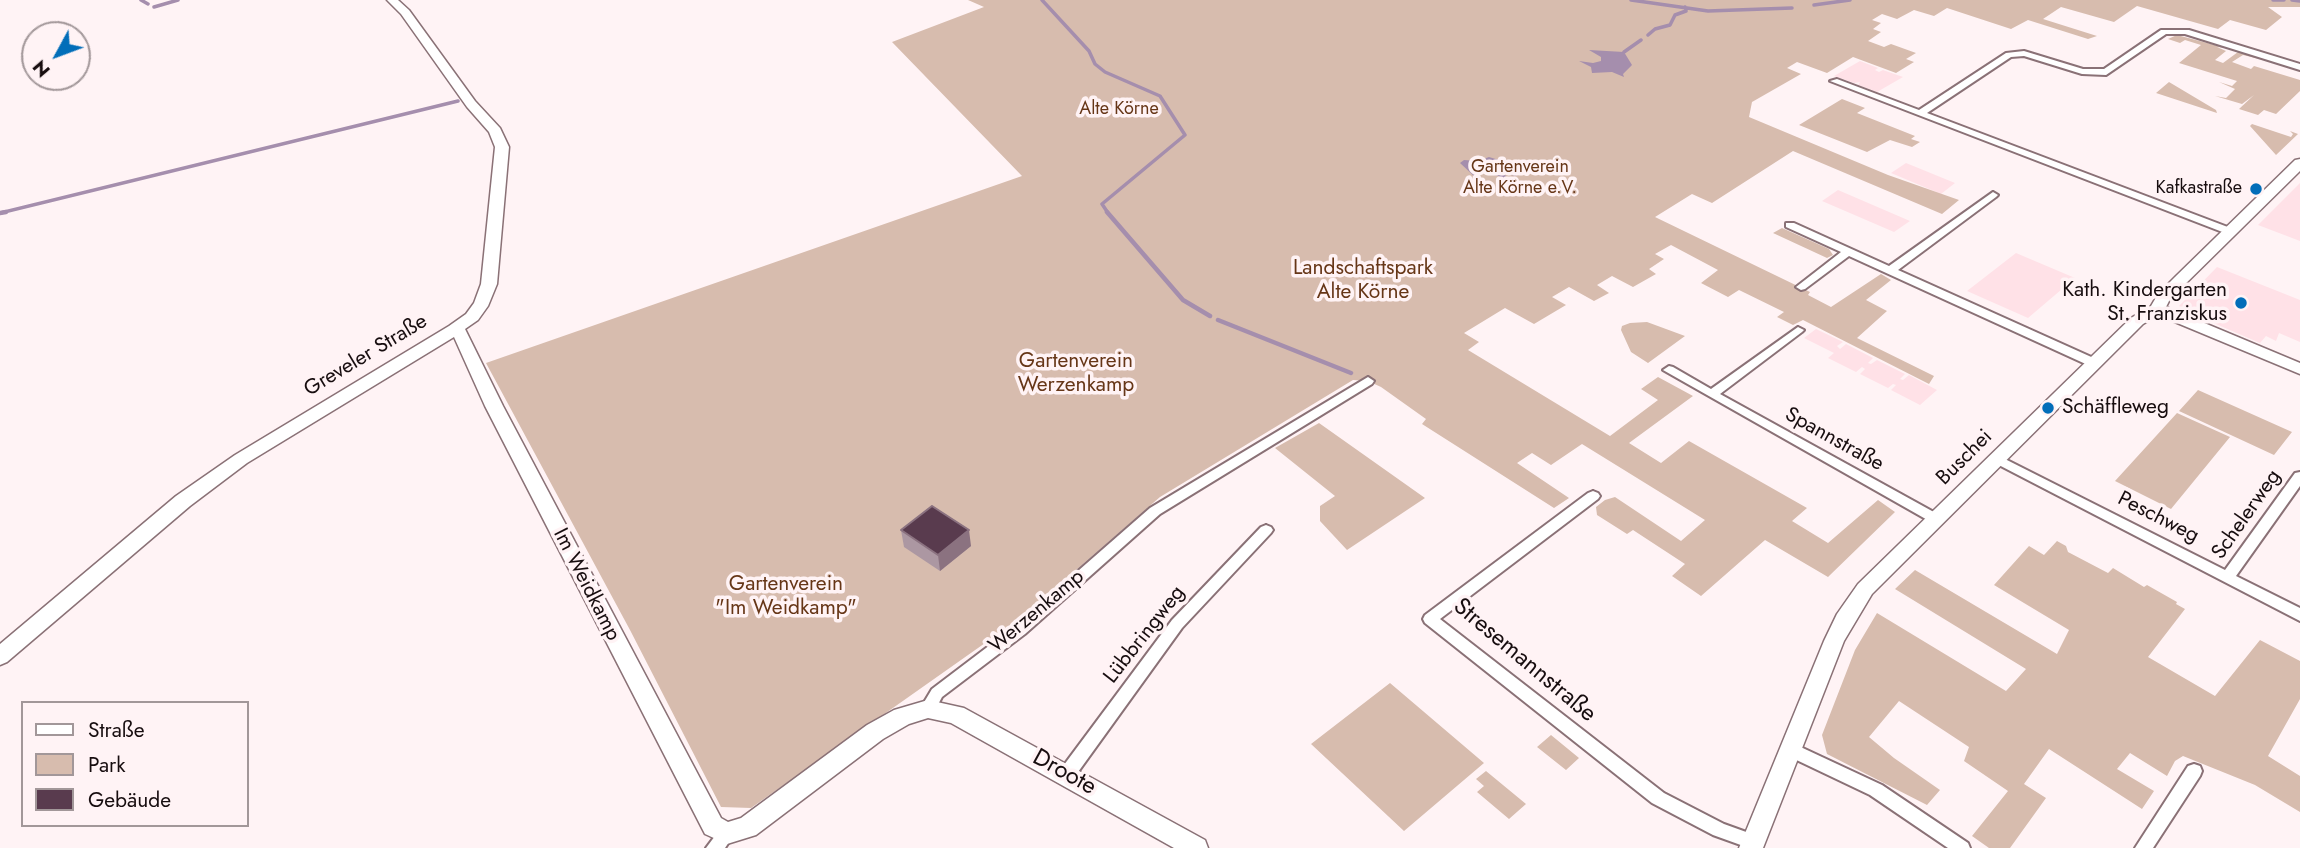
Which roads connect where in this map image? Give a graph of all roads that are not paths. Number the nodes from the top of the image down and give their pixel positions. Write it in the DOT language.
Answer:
graph roads {
  1 [pos="392,0"];
  2 [pos="2300,67"];
  3 [pos="1834,81"];
  4 [pos="1920,114"];
  5 [pos="2300,163"];
  6 [pos="1993,195"];
  7 [pos="1790,225"];
  8 [pos="2229,231"];
  9 [pos="1849,251"];
  10 [pos="1891,270"];
  11 [pos="1801,287"];
  12 [pos="2157,309"];
  13 [pos="455,329"];
  14 [pos="1798,330"];
  15 [pos="2094,363"];
  16 [pos="2300,369"];
  17 [pos="1670,370"];
  18 [pos="1368,382"];
  19 [pos="1712,394"];
  20 [pos="1997,459"];
  21 [pos="2300,476"];
  22 [pos="1593,496"];
  23 [pos="1936,519"];
  24 [pos="1266,530"];
  25 [pos="2227,578"];
  26 [pos="2300,615"];
  27 [pos="0,656"];
  28 [pos="928,709"];
  29 [pos="1792,750"];
  30 [pos="2194,771"];
  31 [pos="1066,774"];
  32 [pos="720,840"];
  33 [pos="1753,845"];
  34 [pos="1196,848"];
  35 [pos="1962,848"];
  36 [pos="2143,848"];
  1 -- 13 [label="street, Greveler Straße"];
  2 -- 4 [label="street"];
  3 -- 4 [label="street"];
  4 -- 8 [label="street"];
  5 -- 8 [label="street, Buschei"];
  6 -- 10 [label="street"];
  7 -- 9 [label="street"];
  8 -- 12 [label="street, Buschei"];
  9 -- 10 [label="street"];
  9 -- 11 [label="street"];
  10 -- 15 [label="street"];
  12 -- 15 [label="street, Buschei"];
  12 -- 16 [label="street"];
  13 -- 27 [label="street, Greveler Straße"];
  13 -- 32 [label="street, Im Weidkamp"];
  14 -- 19 [label="street"];
  15 -- 20 [label="street, Buschei"];
  17 -- 19 [label="street, Spannstraße"];
  18 -- 28 [label="street, Werzenkamp"];
  19 -- 23 [label="street, Spannstraße"];
  20 -- 23 [label="street, Buschei"];
  20 -- 25 [label="street, Peschweg"];
  21 -- 25 [label="street, Schelerweg"];
  22 -- 33 [label="street, Stresemannstraße"];
  23 -- 29 [label="street, Buschei"];
  24 -- 31 [label="street, Lübbringweg"];
  25 -- 26 [label="street, Peschweg"];
  28 -- 31 [label="street, Droote"];
  28 -- 32 [label="street, Werzenkamp"];
  29 -- 33 [label="street, Buschei"];
  29 -- 35 [label="street"];
  30 -- 36 [label="street"];
  31 -- 34 [label="street, Droote"];
}
